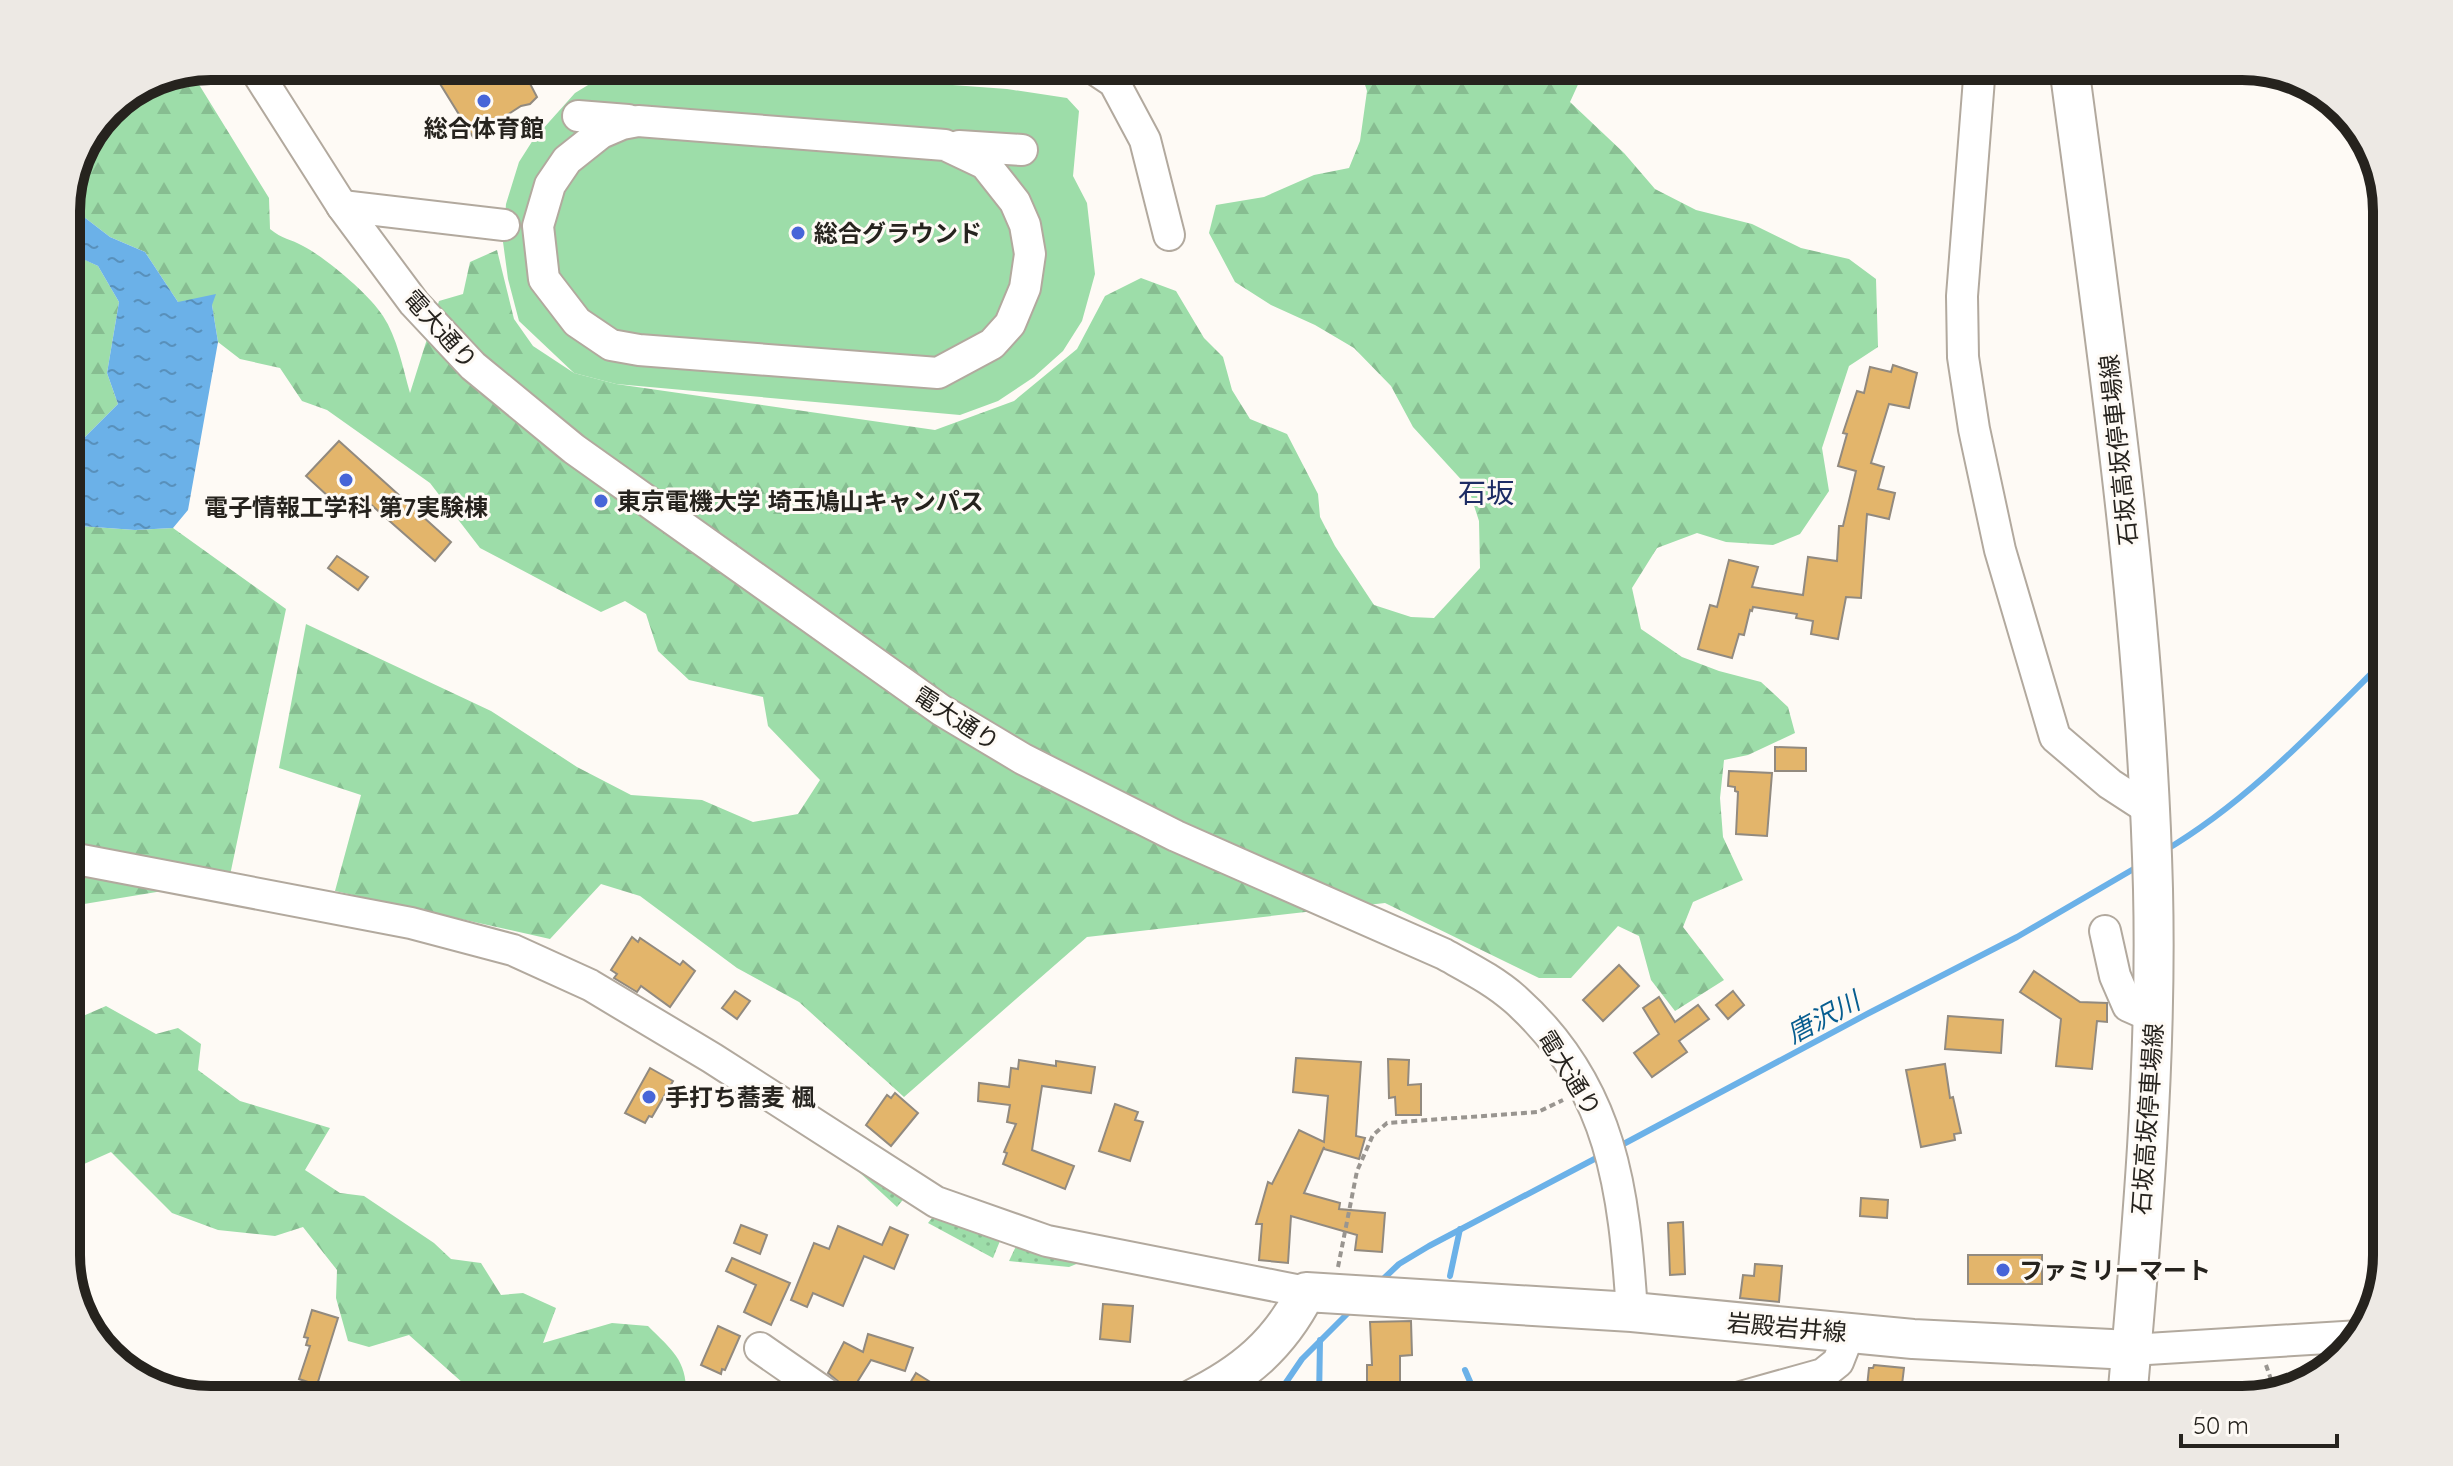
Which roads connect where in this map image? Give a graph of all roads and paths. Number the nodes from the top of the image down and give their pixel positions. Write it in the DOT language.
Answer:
graph roads {
  1 [pos="262,80"];
  2 [pos="1111,80"];
  3 [pos="1979,80"];
  4 [pos="2071,80"];
  5 [pos="578,116"];
  6 [pos="638,121"];
  7 [pos="945,145"];
  8 [pos="1022,150"];
  9 [pos="342,206"];
  10 [pos="504,225"];
  11 [pos="1169,235"];
  12 [pos="2150,823"];
  13 [pos="80,860"];
  14 [pos="2105,931"];
  15 [pos="2153,1017"];
  16 [pos="1581,1083"];
  17 [pos="1318,1292"];
  18 [pos="1632,1312"];
  19 [pos="1849,1334"];
  20 [pos="2344,1337"];
  21 [pos="760,1348"];
  22 [pos="2131,1350"];
  23 [pos="815,1386"];
  24 [pos="1219,1386"];
  25 [pos="1780,1386"];
  26 [pos="2128,1386"];
  1 -- 9 [label="street, 電大通り"];
  2 -- 11 [label="street"];
  3 -- 12 [label="street"];
  4 -- 12 [label="main road, 石坂高坂停車場線"];
  5 -- 6 [label="street"];
  6 -- 7 [label="street"];
  6 -- 7 [label="street"];
  7 -- 8 [label="street"];
  9 -- 10 [label="street"];
  9 -- 16 [label="street, 電大通り"];
  12 -- 15 [label="main road, 石坂高坂停車場線"];
  13 -- 17 [label="street"];
  14 -- 15 [label="street"];
  15 -- 22 [label="main road, 石坂高坂停車場線"];
  16 -- 17 [label="path"];
  16 -- 18 [label="street, 電大通り"];
  17 -- 18 [label="main road, 岩殿岩井線"];
  17 -- 24 [label="main road"];
  18 -- 19 [label="main road, 岩殿岩井線"];
  19 -- 22 [label="main road, 岩殿岩井線"];
  19 -- 25 [label="street"];
  20 -- 22 [label="street"];
  21 -- 23 [label="street"];
  22 -- 26 [label="main road"];
}
